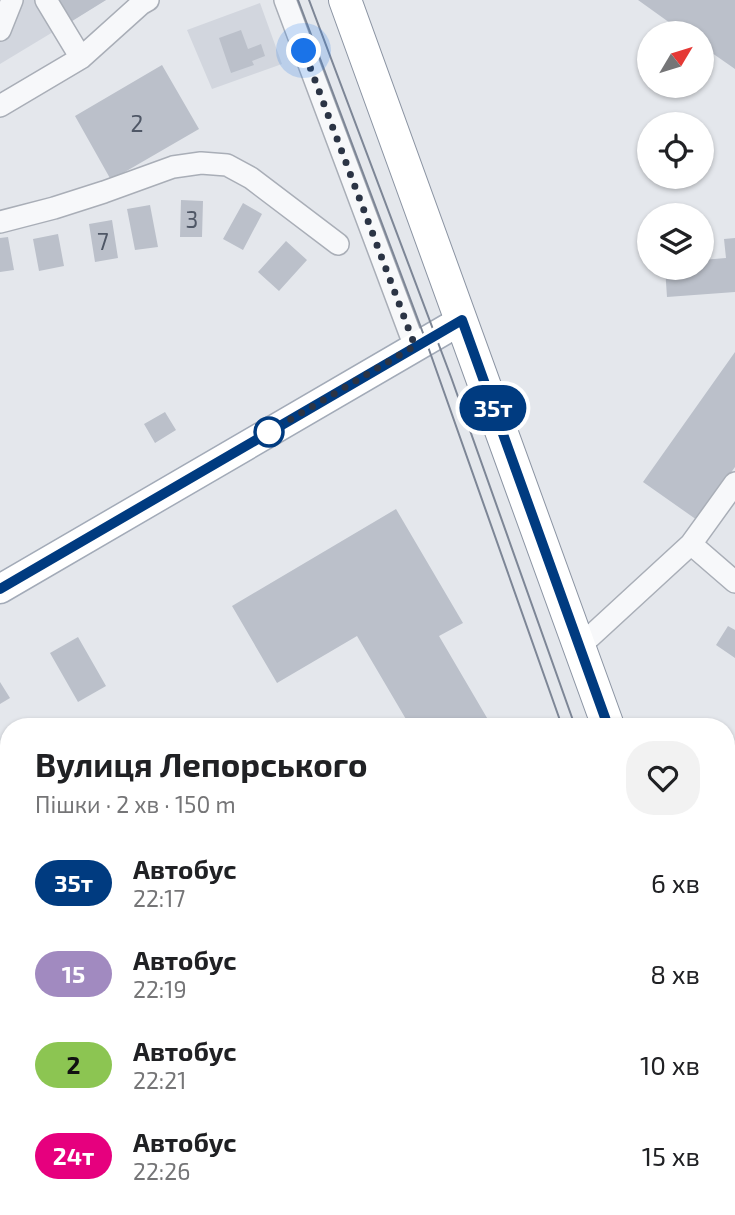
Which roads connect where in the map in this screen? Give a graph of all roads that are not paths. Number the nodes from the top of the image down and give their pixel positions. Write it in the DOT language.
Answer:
graph roads {
  1 [pos="12,0"];
  2 [pos="46,0"];
  3 [pos="148,0"];
  4 [pos="285,0"];
  5 [pos="345,0"];
  6 [pos="0,30"];
  7 [pos="81,58"];
  8 [pos="0,106"];
  9 [pos="0,222"];
  10 [pos="338,244"];
  11 [pos="462,320"];
  12 [pos="415,346"];
  13 [pos="735,482"];
  14 [pos="691,544"];
  15 [pos="735,582"];
  16 [pos="0,589"];
  17 [pos="579,647"];
  18 [pos="605,718"];
  1 -- 6 [label="street"];
  2 -- 7 [label="street"];
  3 -- 7 [label="street"];
  4 -- 12 [label="street"];
  5 -- 11 [label="highway"];
  7 -- 8 [label="street"];
  9 -- 10 [label="street"];
  11 -- 12 [label="main road"];
  11 -- 17 [label="highway"];
  12 -- 16 [label="main road"];
  13 -- 14 [label="street"];
  14 -- 15 [label="street"];
  14 -- 17 [label="street"];
  17 -- 18 [label="highway"];
}
